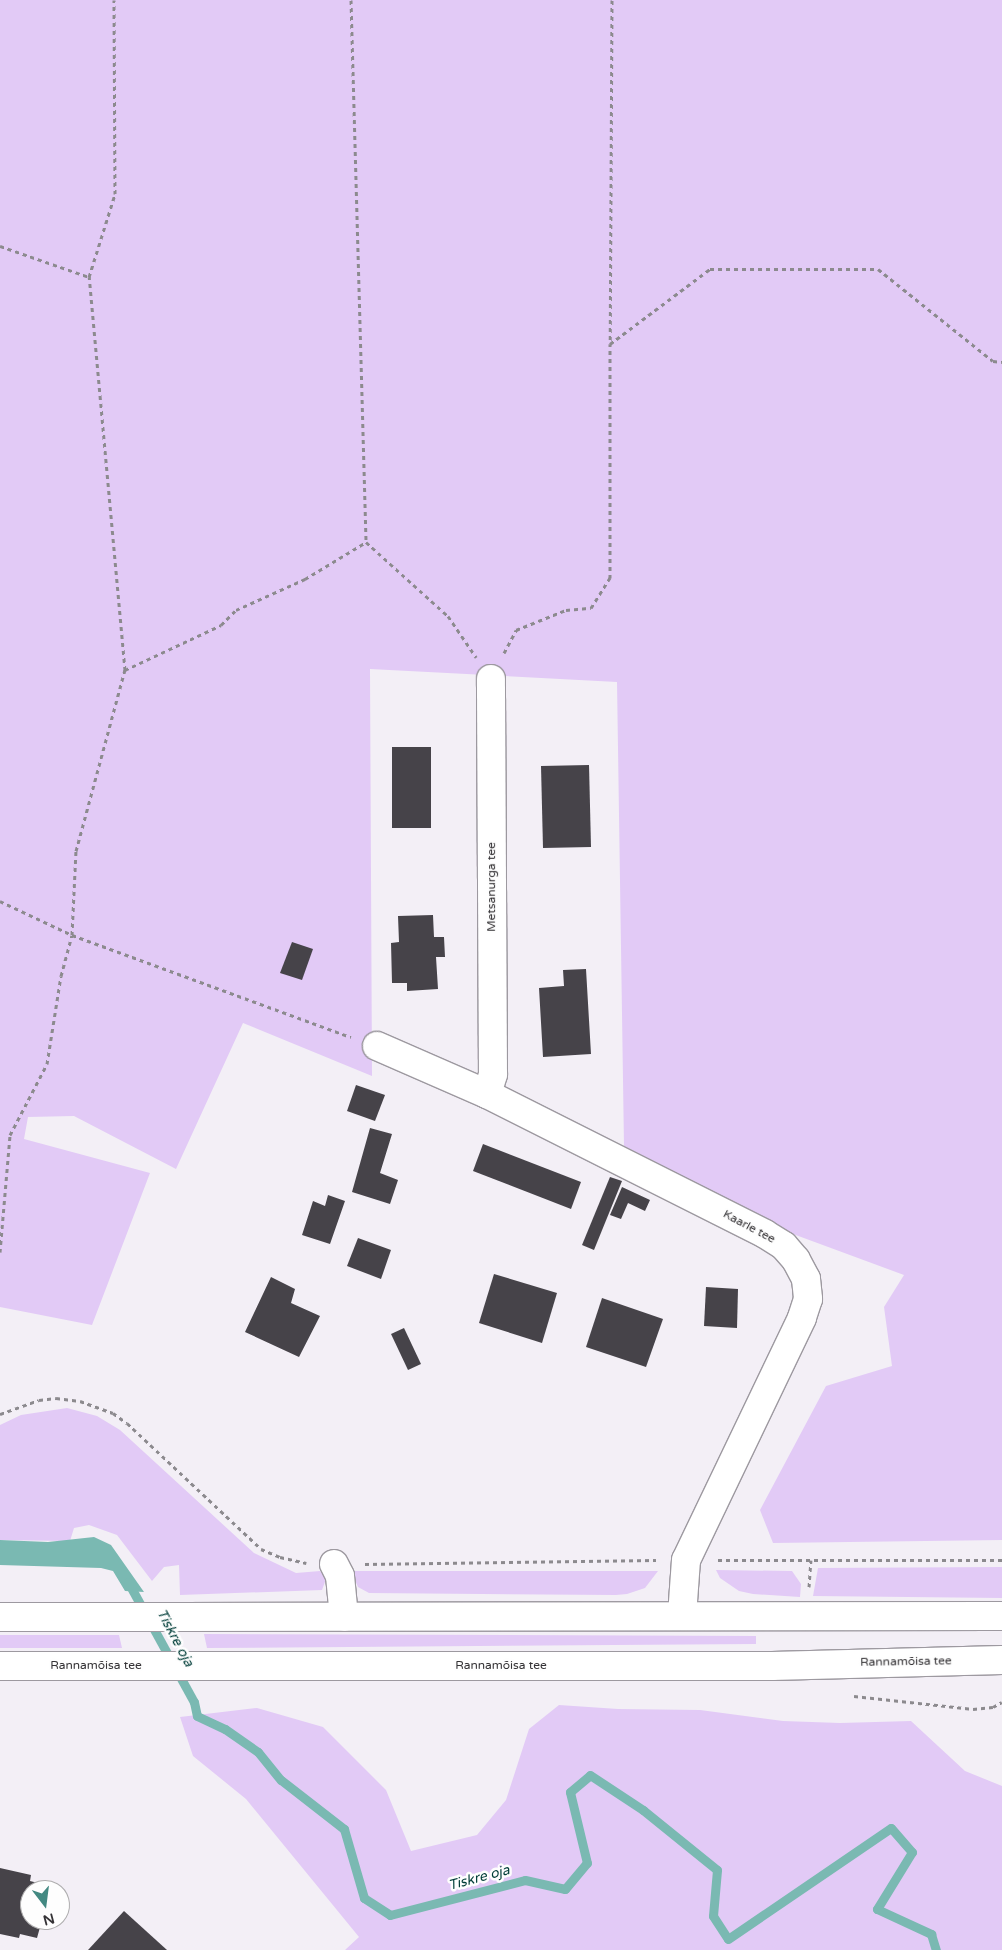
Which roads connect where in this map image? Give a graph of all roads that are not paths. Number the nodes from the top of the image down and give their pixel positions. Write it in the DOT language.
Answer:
graph roads {
  1 [pos="491,679"];
  2 [pos="377,1046"];
  3 [pos="487,1094"];
  4 [pos="334,1564"];
  5 [pos="682,1616"];
  6 [pos="1002,1616"];
  7 [pos="0,1617"];
  8 [pos="344,1617"];
  9 [pos="1002,1660"];
  10 [pos="0,1666"];
  1 -- 3 [label="street, Metsanurga tee"];
  2 -- 3 [label="street, Kaarle tee"];
  3 -- 5 [label="street, Kaarle tee"];
  4 -- 8 [label="street"];
  5 -- 6 [label="street"];
  5 -- 8 [label="street"];
  7 -- 8 [label="street"];
  9 -- 10 [label="street, Rannamõisa tee"];
}
